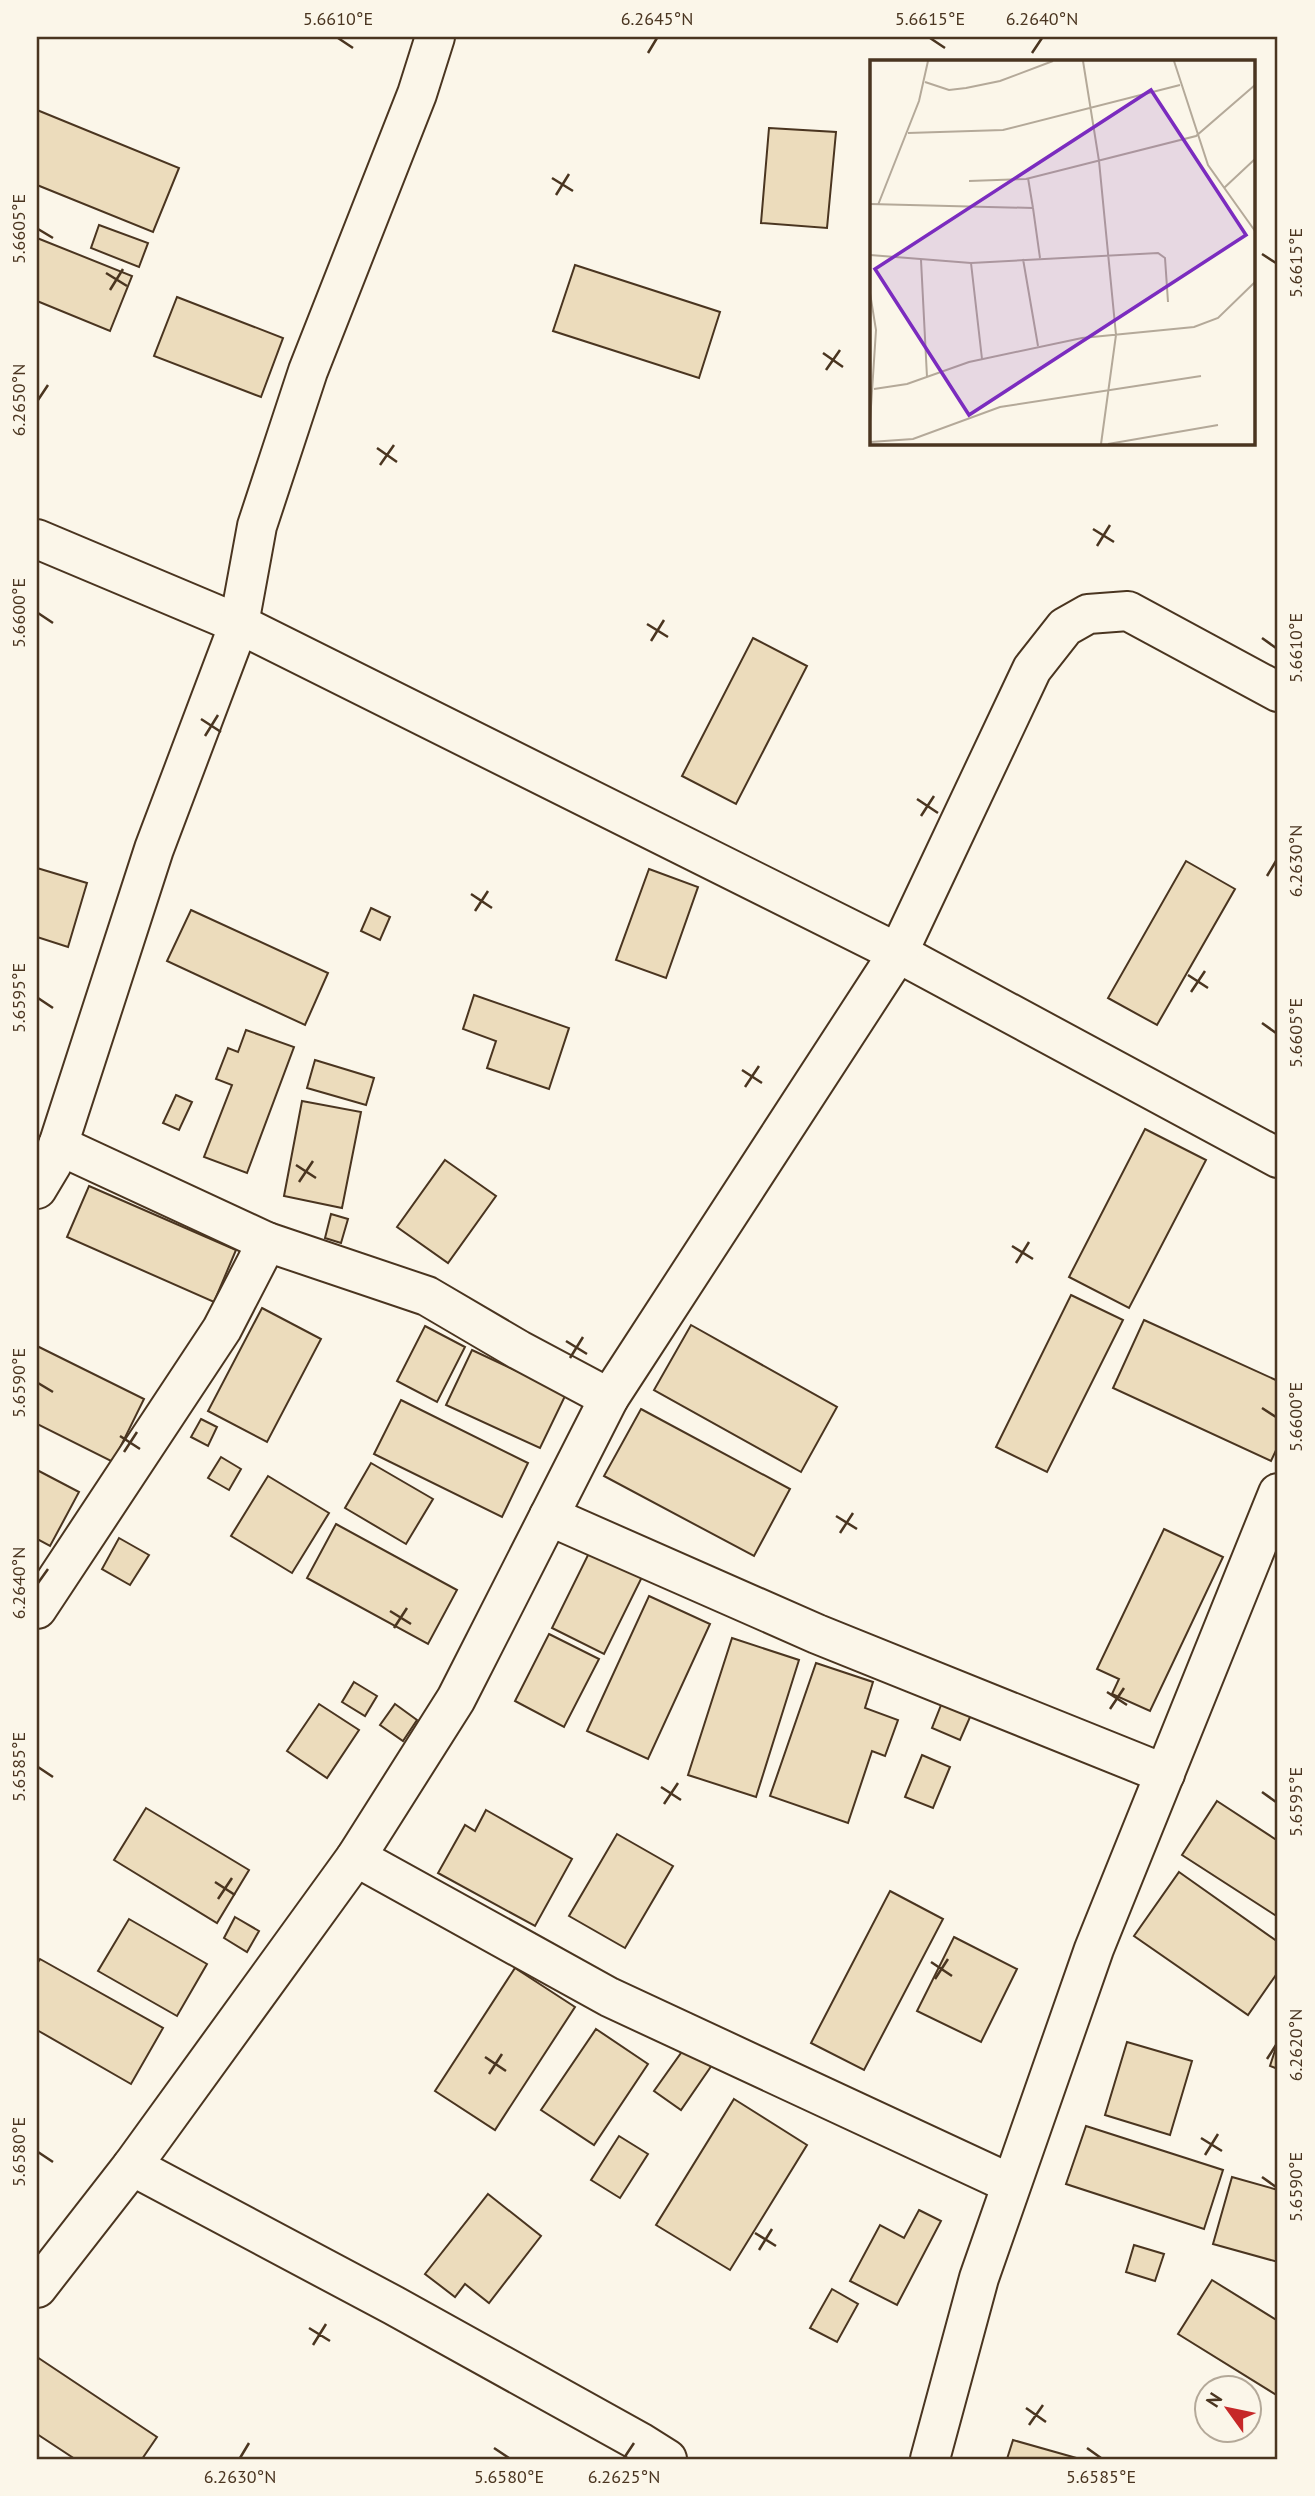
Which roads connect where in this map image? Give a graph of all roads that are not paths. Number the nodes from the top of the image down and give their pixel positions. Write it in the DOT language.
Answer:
graph roads {
  1 [pos="435,37"];
  2 [pos="37,539"];
  3 [pos="239,624"];
  4 [pos="1278,692"];
  5 [pos="898,953"];
  6 [pos="58,1145"];
  7 [pos="1278,1158"];
  8 [pos="37,1189"];
  9 [pos="267,1242"];
  10 [pos="609,1398"];
  11 [pos="1278,1493"];
  12 [pos="549,1516"];
  13 [pos="37,1609"];
  14 [pos="1165,1773"];
  15 [pos="356,1857"];
  16 [pos="132,2166"];
  17 [pos="1011,2184"];
  18 [pos="37,2288"];
  19 [pos="667,2459"];
  20 [pos="930,2459"];
  1 -- 3 [label="street"];
  2 -- 3 [label="street"];
  3 -- 5 [label="street"];
  3 -- 6 [label="street"];
  4 -- 5 [label="street"];
  5 -- 7 [label="street"];
  5 -- 10 [label="street"];
  6 -- 8 [label="street"];
  6 -- 9 [label="street"];
  9 -- 10 [label="street"];
  9 -- 13 [label="street"];
  10 -- 12 [label="street"];
  11 -- 14 [label="street"];
  12 -- 14 [label="street"];
  12 -- 15 [label="street"];
  14 -- 17 [label="street"];
  15 -- 16 [label="street"];
  15 -- 17 [label="street"];
  16 -- 18 [label="street"];
  16 -- 19 [label="street"];
  17 -- 20 [label="street"];
}
